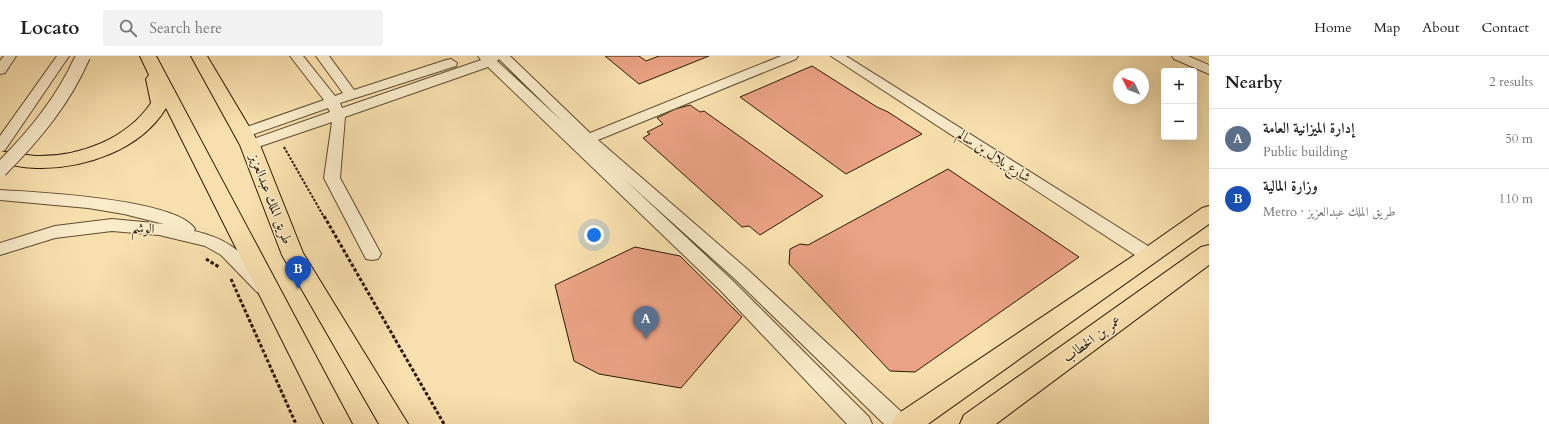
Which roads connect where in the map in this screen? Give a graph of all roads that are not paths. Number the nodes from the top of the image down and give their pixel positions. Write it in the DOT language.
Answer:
graph roads {
  1 [pos="10,56"];
  2 [pos="63,56"];
  3 [pos="83,56"];
  4 [pos="199,56"];
  5 [pos="296,56"];
  6 [pos="322,56"];
  7 [pos="792,56"];
  8 [pos="837,56"];
  9 [pos="1178,56"];
  10 [pos="489,57"];
  11 [pos="150,61"];
  12 [pos="0,70"];
  13 [pos="1209,70"];
  14 [pos="351,95"];
  15 [pos="335,109"];
  16 [pos="246,139"];
  17 [pos="588,139"];
  18 [pos="29,141"];
  19 [pos="0,147"];
  20 [pos="0,157"];
  21 [pos="0,170"];
  22 [pos="0,175"];
  23 [pos="0,195"];
  24 [pos="1209,213"];
  25 [pos="206,248"];
  26 [pos="0,249"];
  27 [pos="1209,253"];
  28 [pos="372,254"];
  29 [pos="1150,256"];
  30 [pos="268,292"];
  31 [pos="338,424"];
  32 [pos="394,424"];
  33 [pos="861,424"];
  34 [pos="899,424"];
  35 [pos="906,424"];
  36 [pos="974,424"];
  1 -- 12 [label="street"];
  2 -- 19 [label="street"];
  3 -- 18 [label="street, bridge"];
  4 -- 16 [label="main road, طريق الملك عبدالعزيز"];
  5 -- 15 [label="street"];
  6 -- 14 [label="street"];
  7 -- 17 [label="street"];
  8 -- 29 [label="street, شارع بلال بن سالم"];
  9 -- 13 [label="street"];
  10 -- 14 [label="street"];
  10 -- 15 [label="street"];
  10 -- 17 [label="street"];
  10 -- 33 [label="street"];
  11 -- 20 [label="main road"];
  11 -- 30 [label="main road"];
  14 -- 15 [label="street"];
  15 -- 16 [label="street"];
  15 -- 16 [label="street"];
  15 -- 28 [label="street"];
  16 -- 32 [label="main road, طريق الملك عبدالعزيز"];
  17 -- 34 [label="street"];
  18 -- 21 [label="street, bridge"];
  18 -- 22 [label="street, bridge"];
  23 -- 25 [label="street"];
  24 -- 29 [label="main road"];
  25 -- 26 [label="street, الوشم"];
  25 -- 30 [label="street, الوشم"];
  27 -- 36 [label="main road, عمر بن الخطاب"];
  29 -- 35 [label="main road"];
  30 -- 31 [label="main road"];
}
